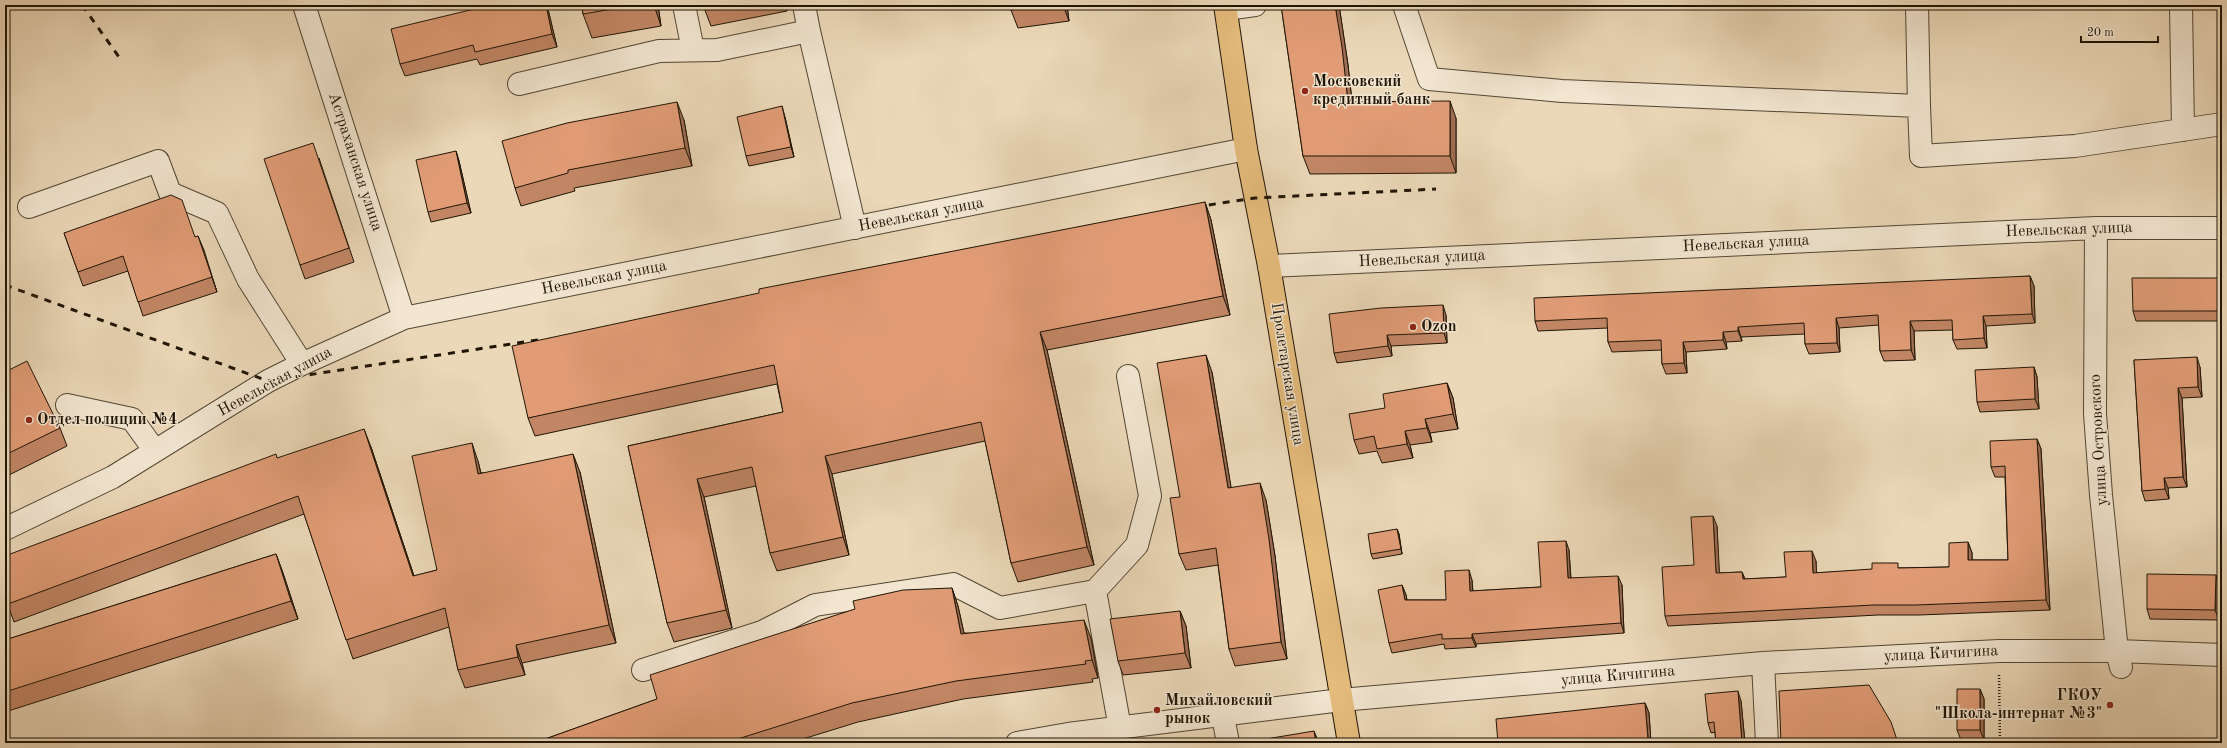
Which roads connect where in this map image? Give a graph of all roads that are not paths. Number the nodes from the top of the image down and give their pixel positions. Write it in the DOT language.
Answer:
graph roads {
  1 [pos="304,5"];
  2 [pos="684,5"];
  3 [pos="804,5"];
  4 [pos="1255,5"];
  5 [pos="1404,5"];
  6 [pos="1917,5"];
  7 [pos="2181,5"];
  8 [pos="1225,7"];
  9 [pos="809,31"];
  10 [pos="693,50"];
  11 [pos="519,84"];
  12 [pos="1919,106"];
  13 [pos="2222,124"];
  14 [pos="2183,130"];
  15 [pos="1246,149"];
  16 [pos="29,207"];
  17 [pos="855,228"];
  18 [pos="2096,228"];
  19 [pos="2222,228"];
  20 [pos="1269,266"];
  21 [pos="404,318"];
  22 [pos="302,364"];
  23 [pos="1128,376"];
  24 [pos="66,405"];
  25 [pos="155,451"];
  26 [pos="5,529"];
  27 [pos="1095,590"];
  28 [pos="2222,654"];
  29 [pos="2119,659"];
  30 [pos="1763,663"];
  31 [pos="643,670"];
  32 [pos="1341,700"];
  33 [pos="1223,716"];
  34 [pos="1120,728"];
  35 [pos="1017,743"];
  36 [pos="1228,743"];
  37 [pos="1349,743"];
  38 [pos="1768,743"];
  1 -- 21 [label="street, Астраханская улица"];
  2 -- 10 [label="street"];
  3 -- 9 [label="street"];
  4 -- 8 [label="street"];
  5 -- 12 [label="street"];
  6 -- 12 [label="street"];
  7 -- 14 [label="street"];
  8 -- 15 [label="main road, Пролетарская улица"];
  9 -- 10 [label="street"];
  9 -- 17 [label="street"];
  10 -- 11 [label="street"];
  12 -- 14 [label="street"];
  13 -- 14 [label="street"];
  15 -- 17 [label="street, Невельская улица"];
  15 -- 20 [label="main road, Пролетарская улица"];
  16 -- 22 [label="street"];
  17 -- 21 [label="street, Невельская улица"];
  18 -- 19 [label="street, Невельская улица"];
  18 -- 20 [label="street, Невельская улица"];
  18 -- 29 [label="street, улица Островского"];
  20 -- 32 [label="main road, Пролетарская улица"];
  21 -- 22 [label="street, Невельская улица"];
  22 -- 25 [label="street, Невельская улица"];
  23 -- 27 [label="street"];
  24 -- 25 [label="street"];
  25 -- 26 [label="street, Невельская улица"];
  27 -- 31 [label="street"];
  27 -- 34 [label="street"];
  28 -- 29 [label="street, улица Кичигина"];
  29 -- 30 [label="street, улица Кичигина"];
  30 -- 32 [label="street, улица Кичигина"];
  30 -- 38 [label="street"];
  32 -- 33 [label="street, улица Кичигина"];
  32 -- 37 [label="main road, Пролетарская улица"];
  33 -- 34 [label="street, улица Кичигина"];
  33 -- 36 [label="street"];
  34 -- 35 [label="street, улица Кичигина"];
}
